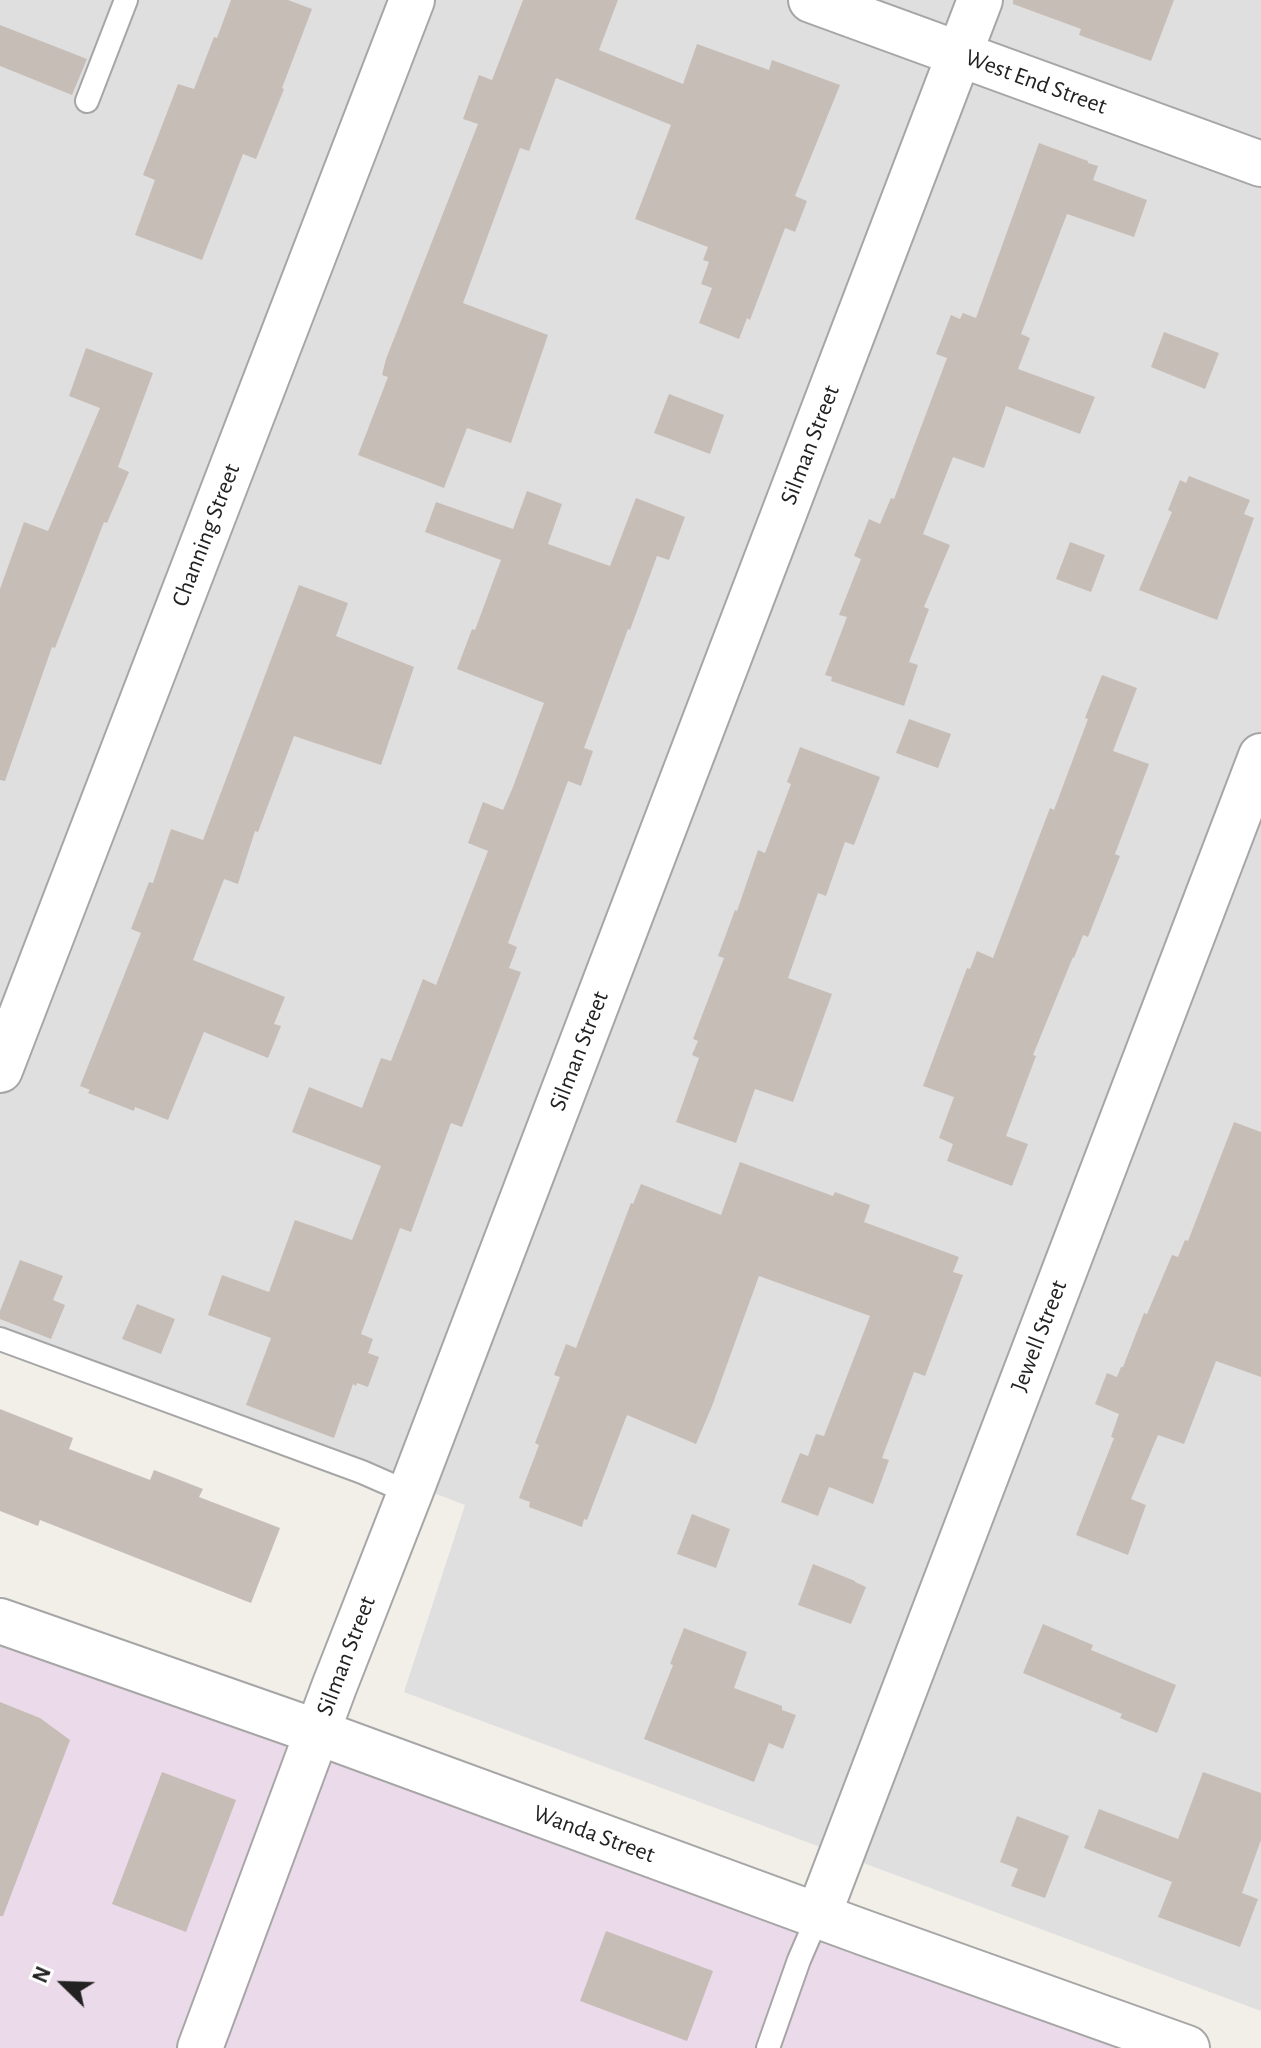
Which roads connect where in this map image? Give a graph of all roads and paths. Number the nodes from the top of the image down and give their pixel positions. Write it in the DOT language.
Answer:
graph roads {
  1 [pos="126,0"];
  2 [pos="412,0"];
  3 [pos="811,0"];
  4 [pos="980,0"];
  5 [pos="959,54"];
  6 [pos="87,101"];
  7 [pos="1261,164"];
  8 [pos="1261,756"];
  9 [pos="0,1070"];
  10 [pos="0,1339"];
  11 [pos="410,1493"];
  12 [pos="0,1621"];
  13 [pos="317,1732"];
  14 [pos="818,1916"];
  15 [pos="200,2048"];
  16 [pos="768,2048"];
  17 [pos="1187,2048"];
  1 -- 6 [label="lane"];
  2 -- 9 [label="street, Channing Street"];
  3 -- 5 [label="street, West End Street"];
  4 -- 5 [label="street, Silman Street"];
  5 -- 7 [label="street, West End Street"];
  5 -- 11 [label="street, Silman Street"];
  8 -- 14 [label="street, Jewell Street"];
  10 -- 11 [label="lane"];
  11 -- 13 [label="street, Silman Street"];
  12 -- 13 [label="street, Wanda Street"];
  13 -- 14 [label="street, Wanda Street"];
  13 -- 15 [label="street, Silman Street"];
  14 -- 16 [label="lane"];
  14 -- 17 [label="street, Wanda Street"];
}
